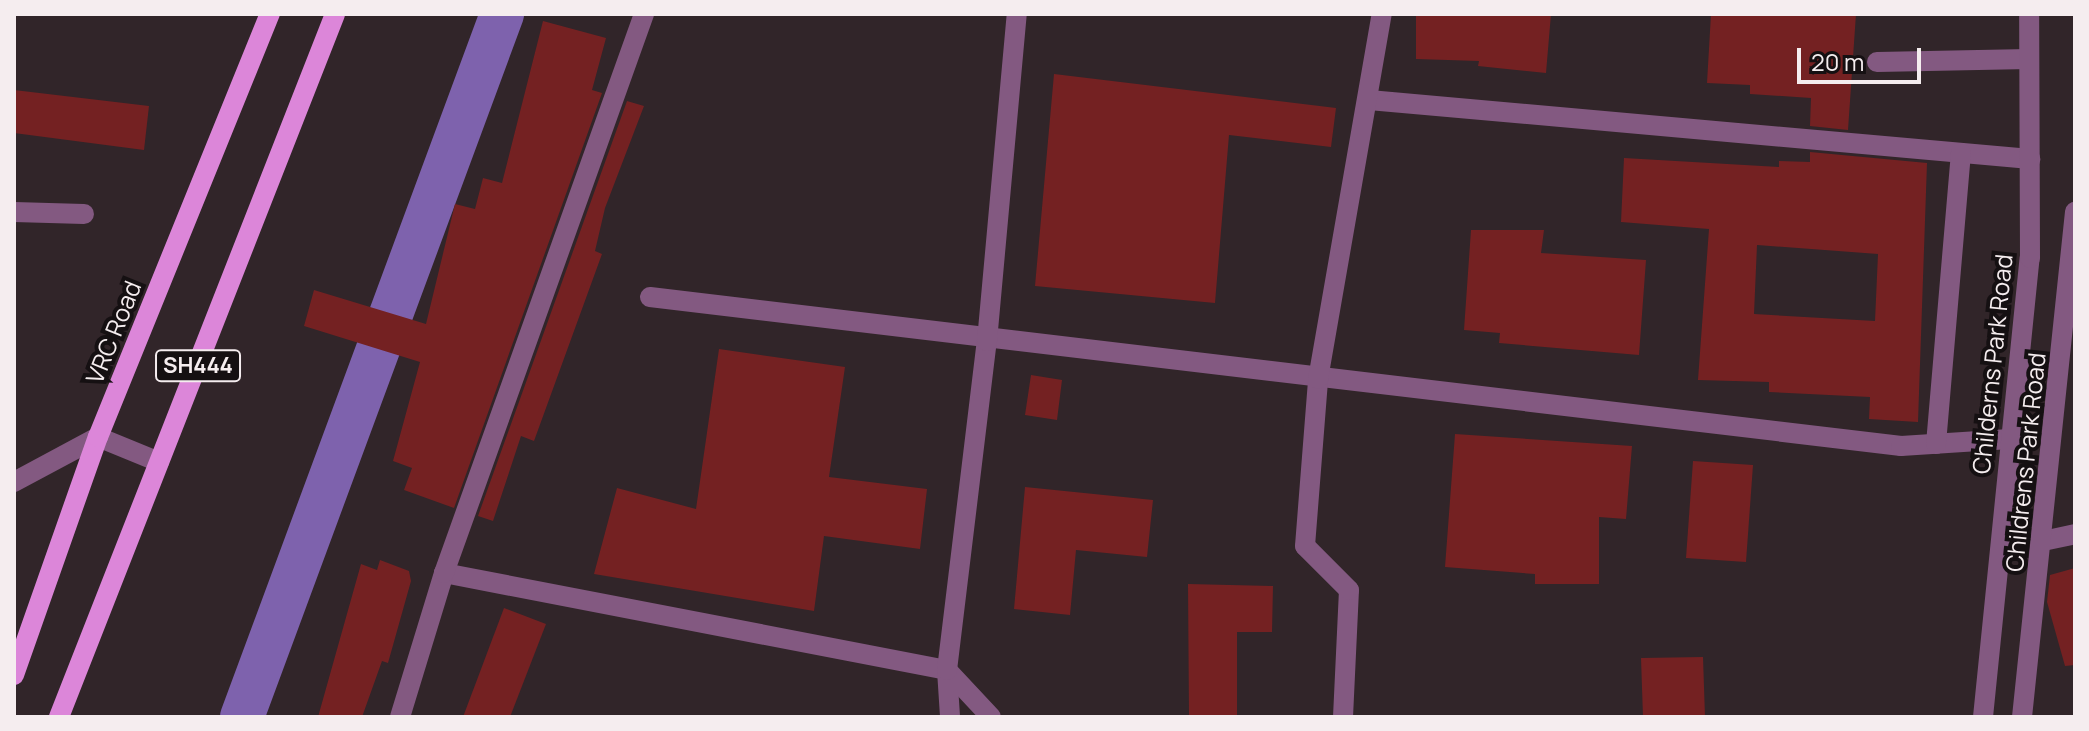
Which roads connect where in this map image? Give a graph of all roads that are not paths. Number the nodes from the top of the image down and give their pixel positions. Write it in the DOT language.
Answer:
graph roads {
  1 [pos="270,14"];
  2 [pos="335,14"];
  3 [pos="644,14"];
  4 [pos="1017,14"];
  5 [pos="1382,14"];
  6 [pos="2029,14"];
  7 [pos="2029,59"];
  8 [pos="1877,62"];
  9 [pos="1369,100"];
  10 [pos="1961,153"];
  11 [pos="2030,159"];
  12 [pos="14,212"];
  13 [pos="2075,212"];
  14 [pos="84,214"];
  15 [pos="2074,244"];
  16 [pos="650,297"];
  17 [pos="987,341"];
  18 [pos="1318,379"];
  19 [pos="98,437"];
  20 [pos="2010,439"];
  21 [pos="1936,444"];
  22 [pos="159,462"];
  23 [pos="14,482"];
  24 [pos="2075,534"];
  25 [pos="2043,541"];
  26 [pos="444,573"];
  27 [pos="947,670"];
  28 [pos="14,675"];
  29 [pos="59,717"];
  30 [pos="400,717"];
  31 [pos="950,717"];
  32 [pos="991,717"];
  33 [pos="1343,717"];
  34 [pos="1983,717"];
  35 [pos="2022,717"];
  1 -- 19 [label="main road, VRC Road / SH444"];
  2 -- 22 [label="main road, SH444"];
  3 -- 26 [label="street"];
  4 -- 17 [label="street"];
  5 -- 9 [label="street"];
  6 -- 7 [label="street, Childerns Park Road"];
  7 -- 8 [label="street"];
  7 -- 11 [label="street, Childerns Park Road"];
  9 -- 10 [label="street"];
  9 -- 18 [label="street"];
  10 -- 11 [label="street"];
  10 -- 21 [label="street"];
  11 -- 20 [label="street, Childerns Park Road"];
  12 -- 14 [label="street"];
  13 -- 15 [label="street, Childrens Park Road"];
  15 -- 25 [label="street, Childrens Park Road"];
  16 -- 17 [label="street"];
  17 -- 18 [label="street"];
  17 -- 27 [label="street"];
  18 -- 21 [label="street"];
  18 -- 33 [label="street"];
  19 -- 22 [label="street"];
  19 -- 23 [label="street"];
  19 -- 28 [label="main road, VRC Road / SH444"];
  20 -- 21 [label="street"];
  20 -- 34 [label="street, Childerns Park Road"];
  22 -- 29 [label="main road, SH444"];
  24 -- 25 [label="street"];
  25 -- 35 [label="street, Childrens Park Road"];
  26 -- 27 [label="street"];
  26 -- 30 [label="street"];
  27 -- 31 [label="street"];
  27 -- 32 [label="street"];
}
